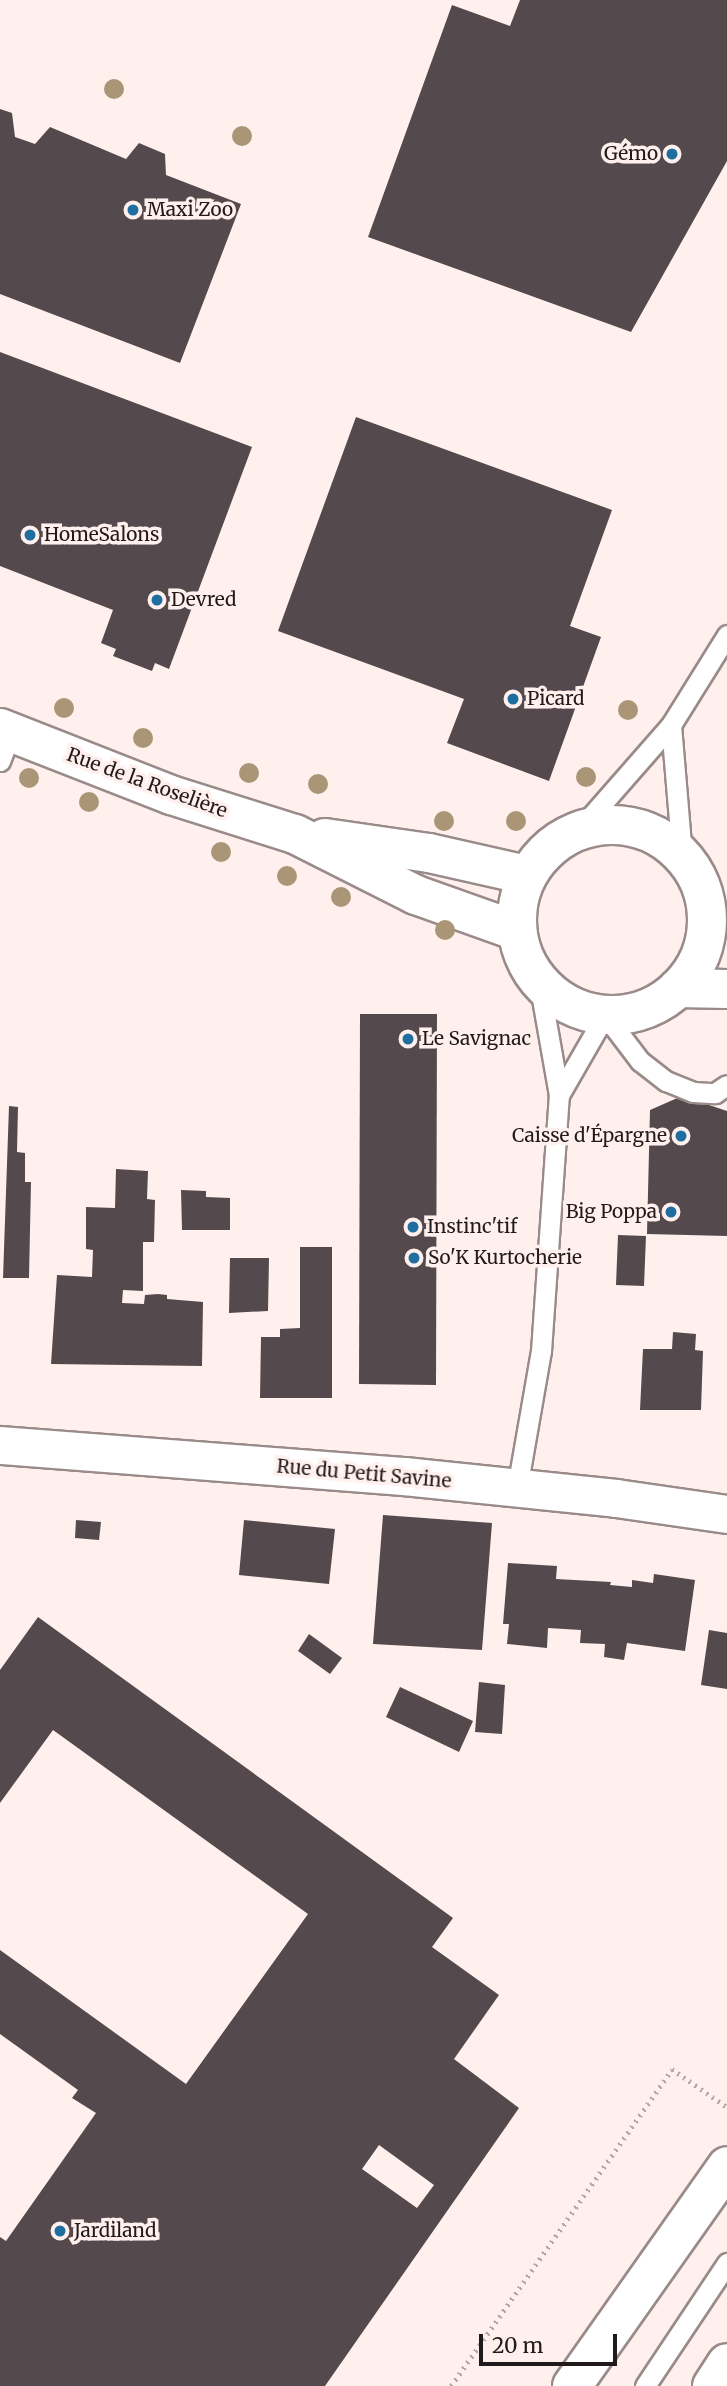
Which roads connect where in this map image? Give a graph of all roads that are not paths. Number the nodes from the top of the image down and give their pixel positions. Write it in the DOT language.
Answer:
graph roads {
  1 [pos="727,635"];
  2 [pos="671,724"];
  3 [pos="4,741"];
  4 [pos="579,830"];
  5 [pos="295,834"];
  6 [pos="682,855"];
  7 [pos="527,874"];
  8 [pos="717,924"];
  9 [pos="517,931"];
  10 [pos="539,981"];
  11 [pos="678,988"];
  12 [pos="727,989"];
  13 [pos="605,1015"];
  14 [pos="727,1085"];
  15 [pos="559,1095"];
  16 [pos="0,1445"];
  17 [pos="517,1488"];
  18 [pos="727,1514"];
  19 [pos="727,2166"];
  20 [pos="727,2263"];
  21 [pos="727,2362"];
  22 [pos="572,2386"];
  23 [pos="645,2386"];
  24 [pos="712,2386"];
  1 -- 2 [label="lane"];
  2 -- 4 [label="lane"];
  2 -- 6 [label="lane"];
  3 -- 5 [label="street, Rue de la Roselière"];
  4 -- 6 [label="street"];
  4 -- 7 [label="street"];
  5 -- 7 [label="street, Rue de la Roselière"];
  5 -- 9 [label="street, Rue de la Roselière"];
  6 -- 8 [label="street"];
  7 -- 9 [label="street"];
  8 -- 11 [label="street"];
  9 -- 10 [label="street"];
  10 -- 13 [label="street"];
  10 -- 15 [label="lane"];
  11 -- 12 [label="street"];
  11 -- 13 [label="street"];
  13 -- 14 [label="lane"];
  13 -- 15 [label="lane"];
  15 -- 17 [label="lane"];
  16 -- 17 [label="street, Rue du Petit Savine"];
  17 -- 18 [label="street, Rue du Petit Savine"];
  19 -- 22 [label="street"];
  20 -- 23 [label="lane"];
  21 -- 24 [label="street"];
}
